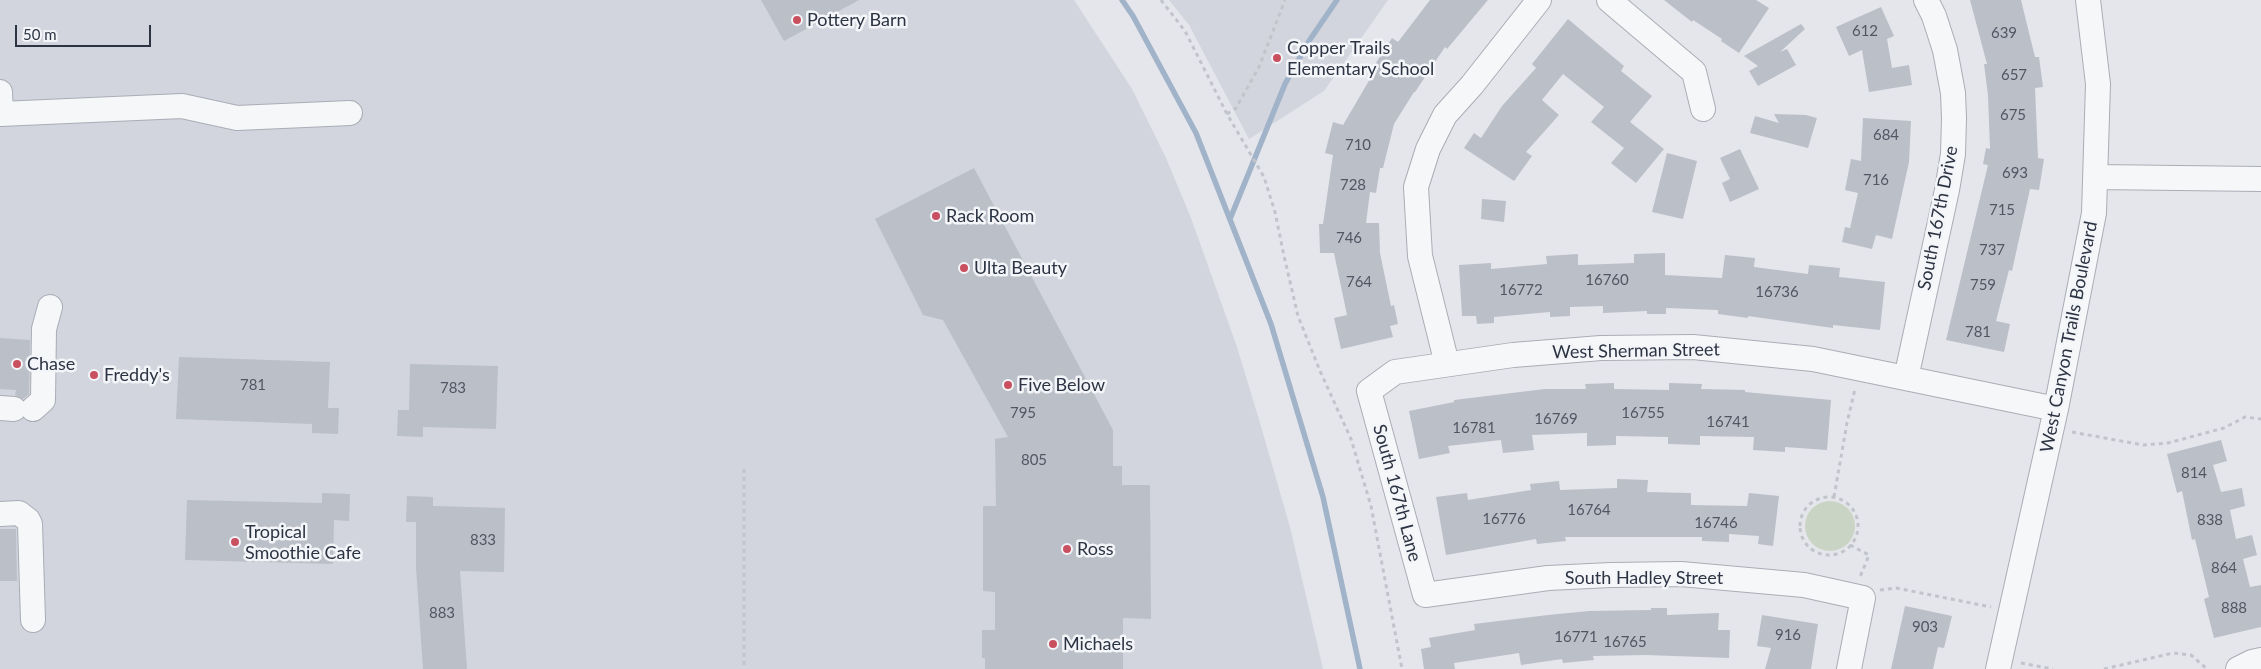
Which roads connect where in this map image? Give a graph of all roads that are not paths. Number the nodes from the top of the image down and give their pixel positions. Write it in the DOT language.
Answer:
graph roads {
  1 [pos="1539,0"];
  2 [pos="1609,0"];
  3 [pos="1926,0"];
  4 [pos="2088,0"];
  5 [pos="0,107"];
  6 [pos="1703,109"];
  7 [pos="350,113"];
  8 [pos="2096,177"];
  9 [pos="2261,179"];
  10 [pos="50,307"];
  11 [pos="1447,364"];
  12 [pos="1906,378"];
  13 [pos="1369,391"];
  14 [pos="16,409"];
  15 [pos="2054,419"];
  16 [pos="0,514"];
  17 [pos="1425,595"];
  18 [pos="34,620"];
  19 [pos="2261,660"];
  20 [pos="2000,663"];
  21 [pos="1849,669"];
  22 [pos="2238,669"];
  1 -- 11 [label="street"];
  2 -- 6 [label="street"];
  3 -- 12 [label="street, South 167th Drive"];
  4 -- 8 [label="street, West Canyon Trails Boulevard"];
  5 -- 7 [label="street"];
  8 -- 9 [label="street"];
  8 -- 15 [label="street, West Canyon Trails Boulevard"];
  10 -- 14 [label="street"];
  11 -- 12 [label="street, West Sherman Street"];
  11 -- 13 [label="street, West Sherman Street"];
  12 -- 15 [label="street, West Sherman Street"];
  13 -- 17 [label="street, South 167th Lane"];
  15 -- 20 [label="street, West Canyon Trails Boulevard"];
  16 -- 18 [label="street"];
  17 -- 21 [label="street, South Hadley Street"];
  19 -- 22 [label="street"];
}
